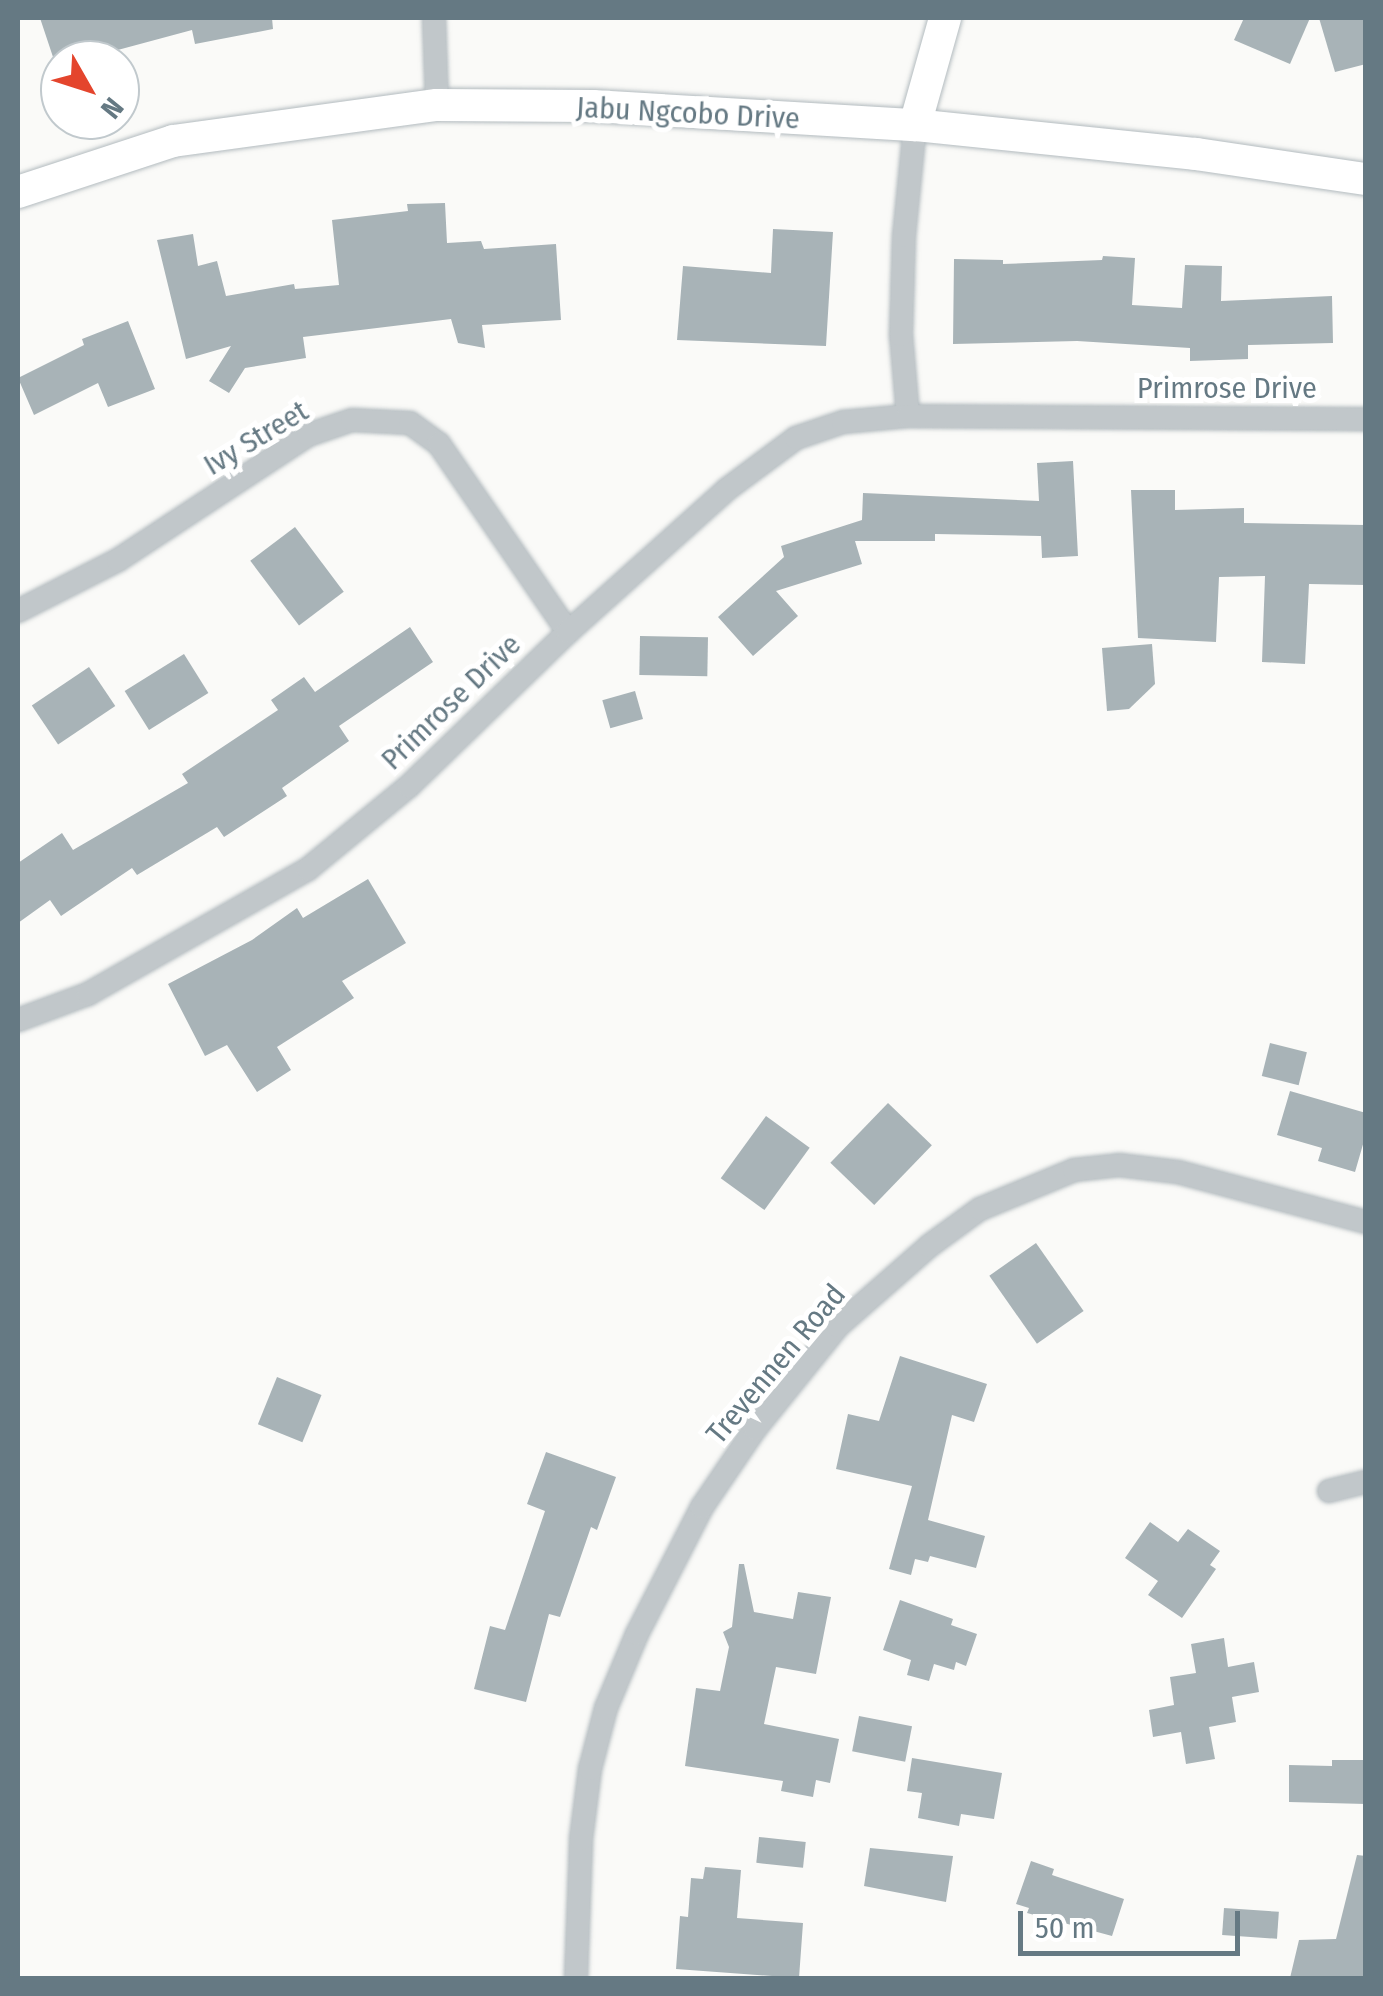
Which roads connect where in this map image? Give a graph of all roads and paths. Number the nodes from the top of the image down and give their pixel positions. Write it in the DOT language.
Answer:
graph roads {
  1 [pos="434,18"];
  2 [pos="946,18"];
  3 [pos="437,105"];
  4 [pos="915,125"];
  5 [pos="1366,180"];
  6 [pos="18,192"];
  7 [pos="908,416"];
  8 [pos="1366,419"];
  9 [pos="18,611"];
  10 [pos="568,632"];
  11 [pos="18,1020"];
  12 [pos="1366,1222"];
  13 [pos="1366,1482"];
  14 [pos="1329,1490"];
  15 [pos="576,1978"];
  1 -- 3 [label="street"];
  2 -- 4 [label="main road"];
  3 -- 4 [label="main road, Jabu Ngcobo Drive"];
  3 -- 6 [label="main road, Jabu Ngcobo Drive"];
  4 -- 5 [label="main road, Jabu Ngcobo Drive"];
  4 -- 7 [label="street"];
  7 -- 8 [label="street, Primrose Drive"];
  7 -- 10 [label="street, Primrose Drive"];
  9 -- 10 [label="street, Ivy Street"];
  10 -- 11 [label="street, Primrose Drive"];
  12 -- 15 [label="street, Trevennen Road"];
  13 -- 14 [label="street"];
}
